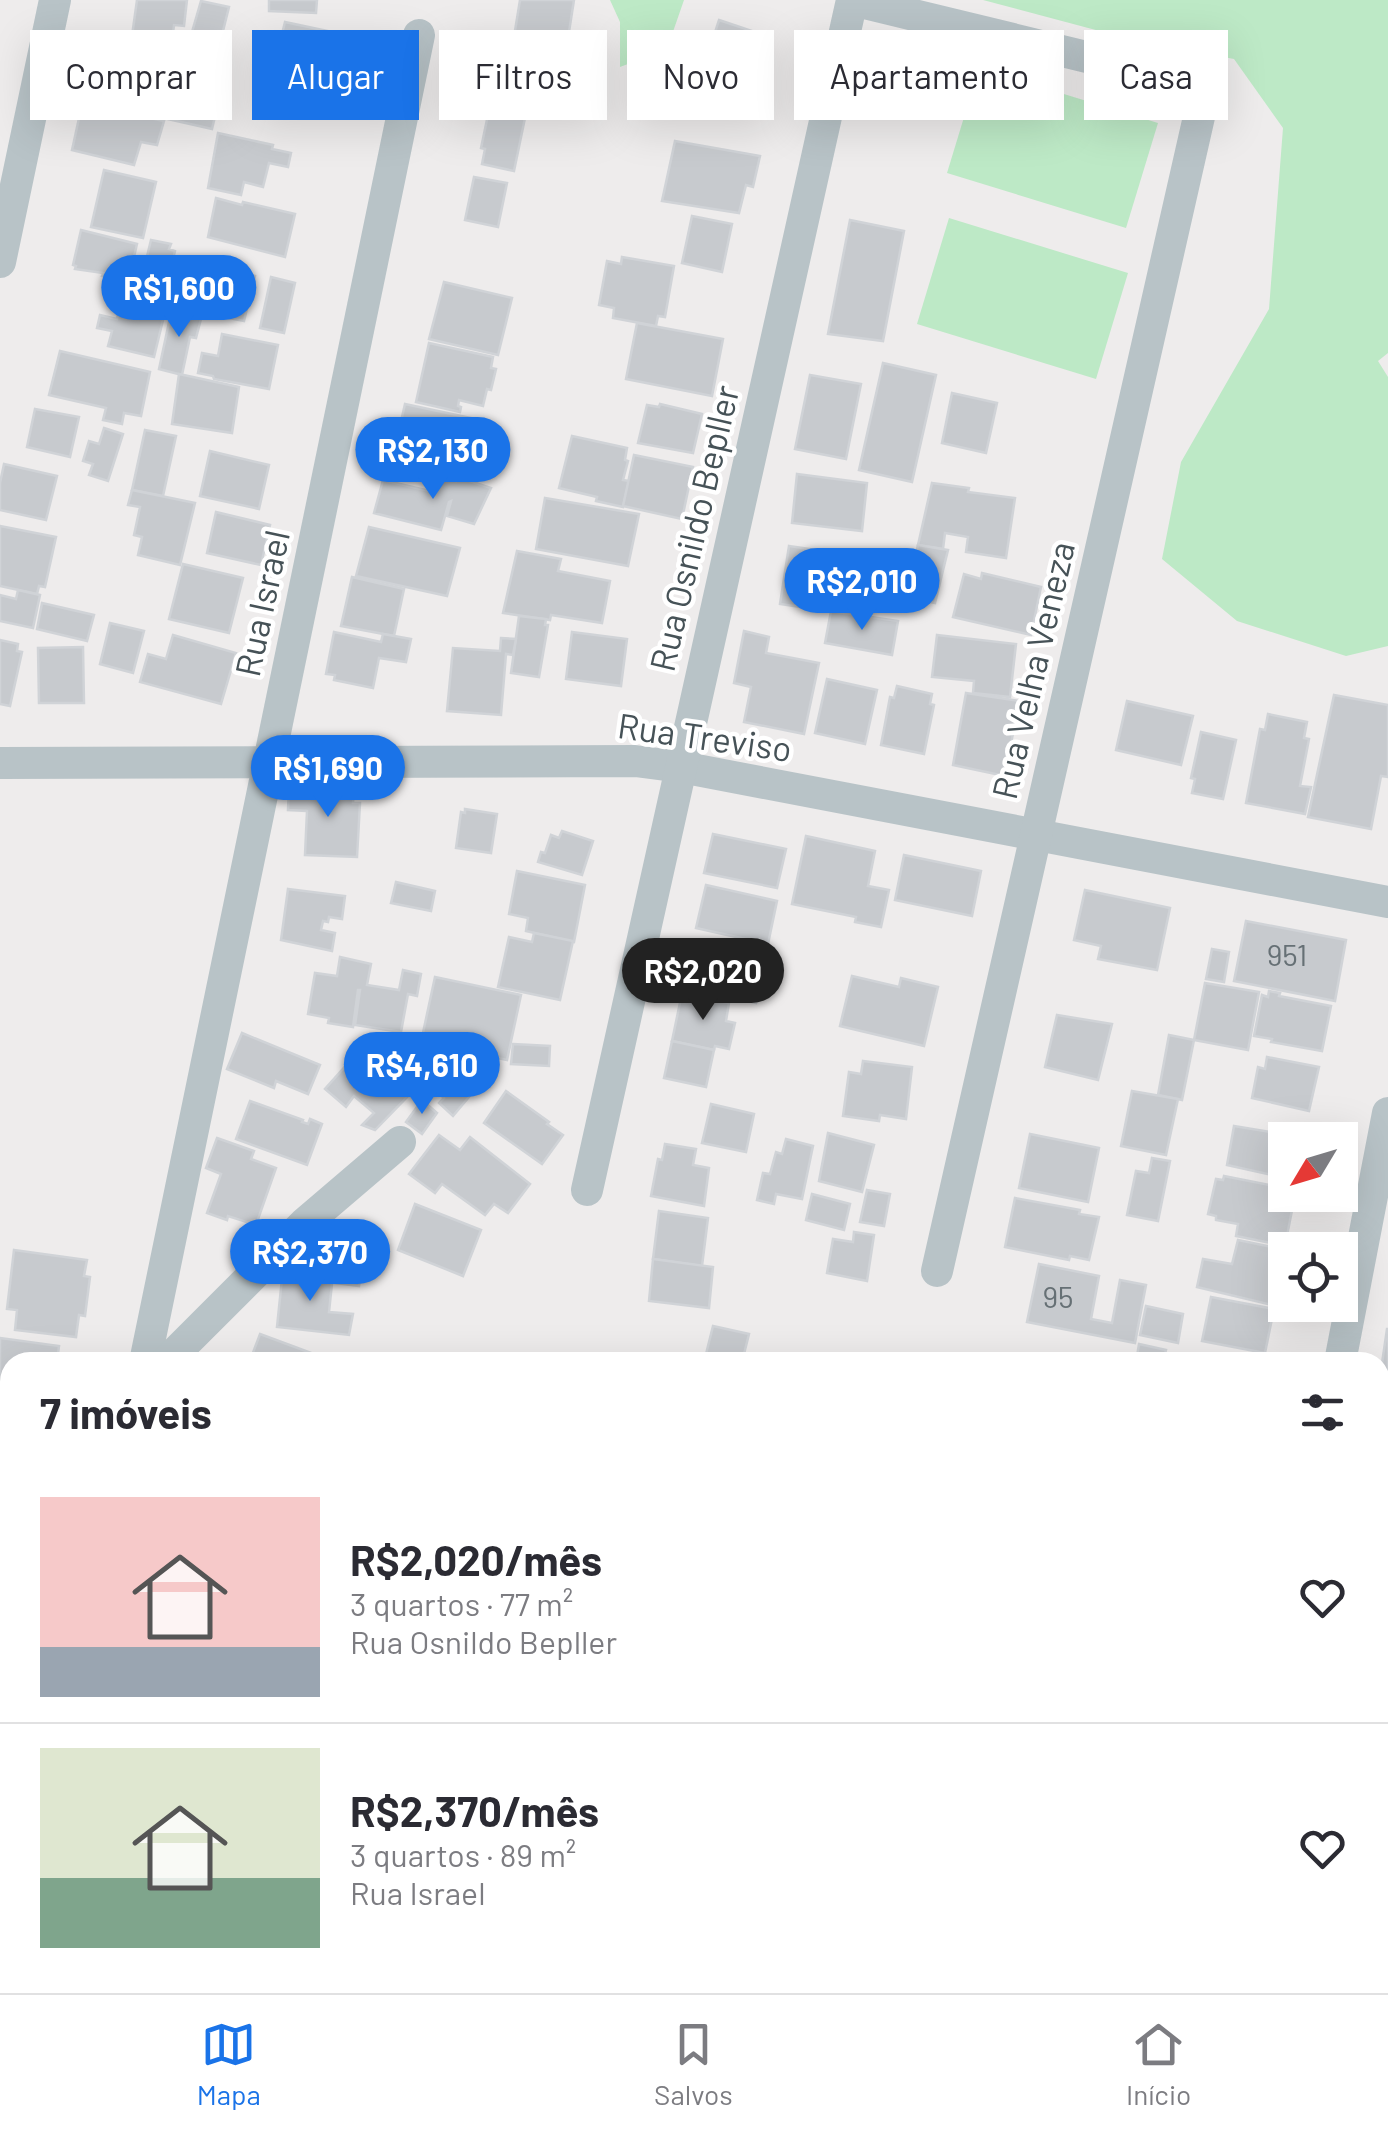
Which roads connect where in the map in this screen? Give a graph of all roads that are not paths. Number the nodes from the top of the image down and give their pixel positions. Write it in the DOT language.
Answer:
graph roads {
  1 [pos="55,0"];
  2 [pos="852,0"];
  3 [pos="402,120"];
  4 [pos="0,262"];
  5 [pos="270,761"];
  6 [pos="0,763"];
  7 [pos="682,766"];
  8 [pos="1036,834"];
  9 [pos="1388,902"];
  10 [pos="1388,1113"];
  11 [pos="400,1142"];
  12 [pos="587,1190"];
  13 [pos="937,1271"];
  14 [pos="147,1352"];
  15 [pos="176,1352"];
  16 [pos="1342,1352"];
  1 -- 4 [label="street"];
  2 -- 7 [label="street, Rua Osnildo Bepller"];
  2 -- 8 [label="street, Rua Velha Veneza"];
  3 -- 5 [label="street, Rua Israel"];
  5 -- 6 [label="street, Rua Treviso"];
  5 -- 7 [label="street, Rua Treviso"];
  5 -- 14 [label="street, Rua Israel"];
  7 -- 8 [label="street, Rua Treviso"];
  7 -- 12 [label="street, Rua Osnildo Bepller"];
  8 -- 9 [label="street, Rua Treviso"];
  8 -- 13 [label="street, Rua Velha Veneza"];
  10 -- 16 [label="street"];
  11 -- 15 [label="street"];
}
